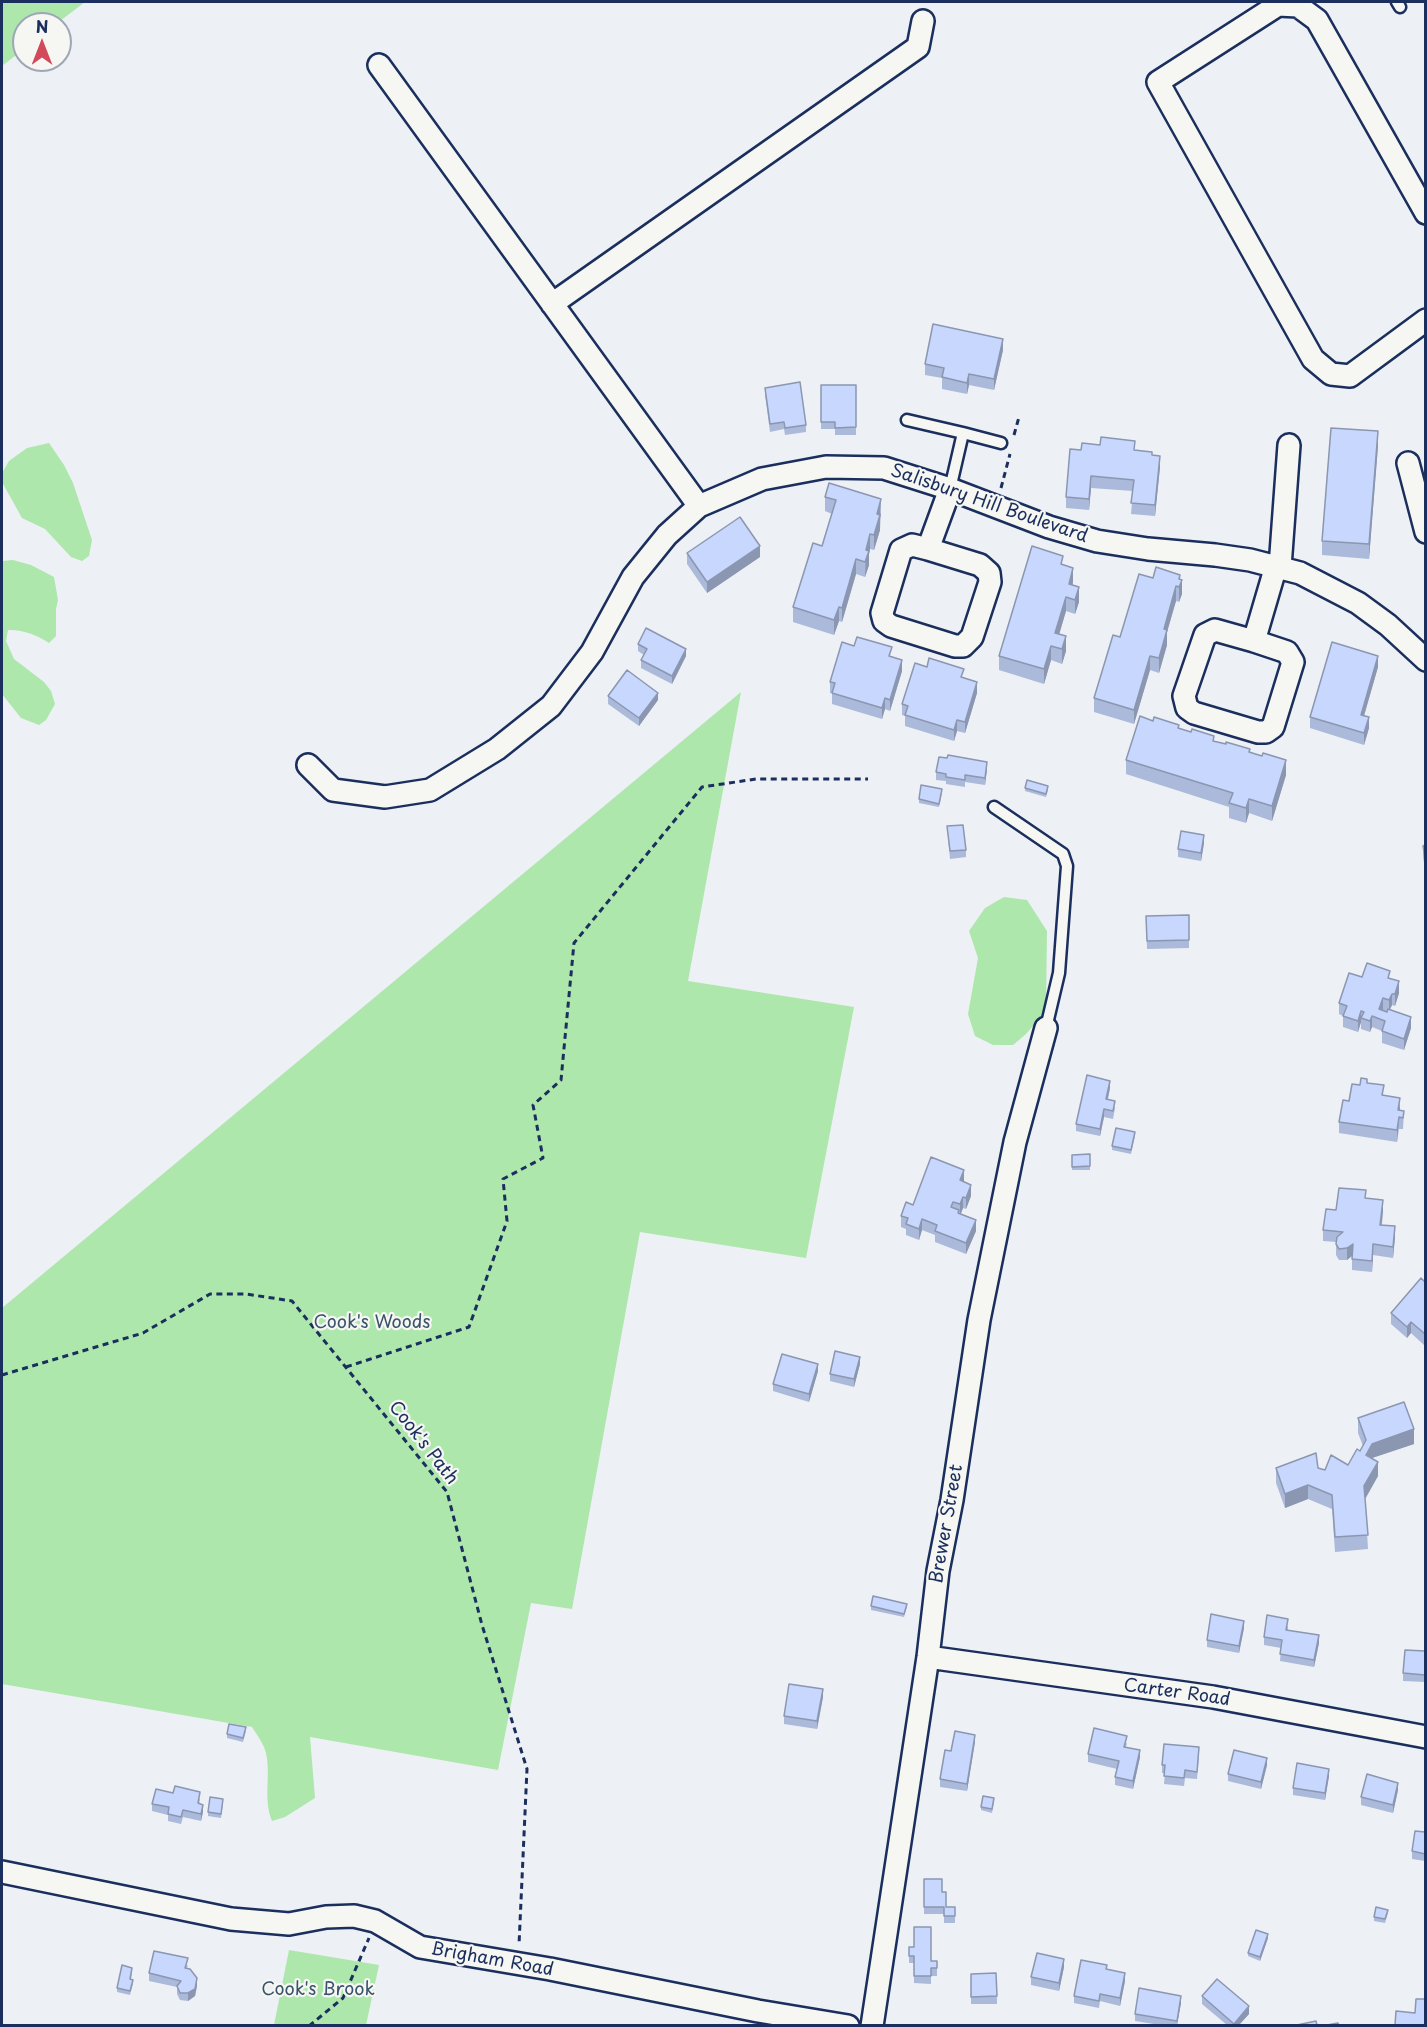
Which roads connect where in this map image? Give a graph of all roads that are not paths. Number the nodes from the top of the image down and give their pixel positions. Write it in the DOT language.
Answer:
graph roads {
  1 [pos="1308,6"];
  2 [pos="923,21"];
  3 [pos="379,65"];
  4 [pos="1425,213"];
  5 [pos="552,304"];
  6 [pos="1425,320"];
  7 [pos="907,420"];
  8 [pos="963,433"];
  9 [pos="1002,443"];
  10 [pos="1289,445"];
  11 [pos="1408,463"];
  12 [pos="950,489"];
  13 [pos="699,506"];
  14 [pos="1425,531"];
  15 [pos="928,549"];
  16 [pos="1278,567"];
  17 [pos="1254,641"];
  18 [pos="1425,660"];
  19 [pos="308,765"];
  20 [pos="994,807"];
  21 [pos="1046,1028"];
  22 [pos="928,1657"];
  23 [pos="1425,1737"];
  24 [pos="2,1872"];
  25 [pos="848,2025"];
  26 [pos="872,2025"];
  1 -- 4 [label="street"];
  1 -- 6 [label="street"];
  2 -- 5 [label="street"];
  3 -- 5 [label="street"];
  5 -- 13 [label="street"];
  7 -- 8 [label="lane"];
  8 -- 9 [label="lane"];
  8 -- 12 [label="lane"];
  10 -- 16 [label="street"];
  11 -- 14 [label="street"];
  12 -- 13 [label="street, Salisbury Hill Boulevard"];
  12 -- 15 [label="street"];
  12 -- 16 [label="street, Salisbury Hill Boulevard"];
  13 -- 19 [label="street, Salisbury Hill Boulevard"];
  15 -- 15 [label="street"];
  16 -- 17 [label="street"];
  16 -- 18 [label="street, Salisbury Hill Boulevard"];
  17 -- 17 [label="street"];
  20 -- 21 [label="lane"];
  21 -- 22 [label="street, Brewer Street"];
  22 -- 23 [label="street, Carter Road"];
  22 -- 26 [label="street, Brewer Street"];
  24 -- 25 [label="street, Brigham Road"];
}
